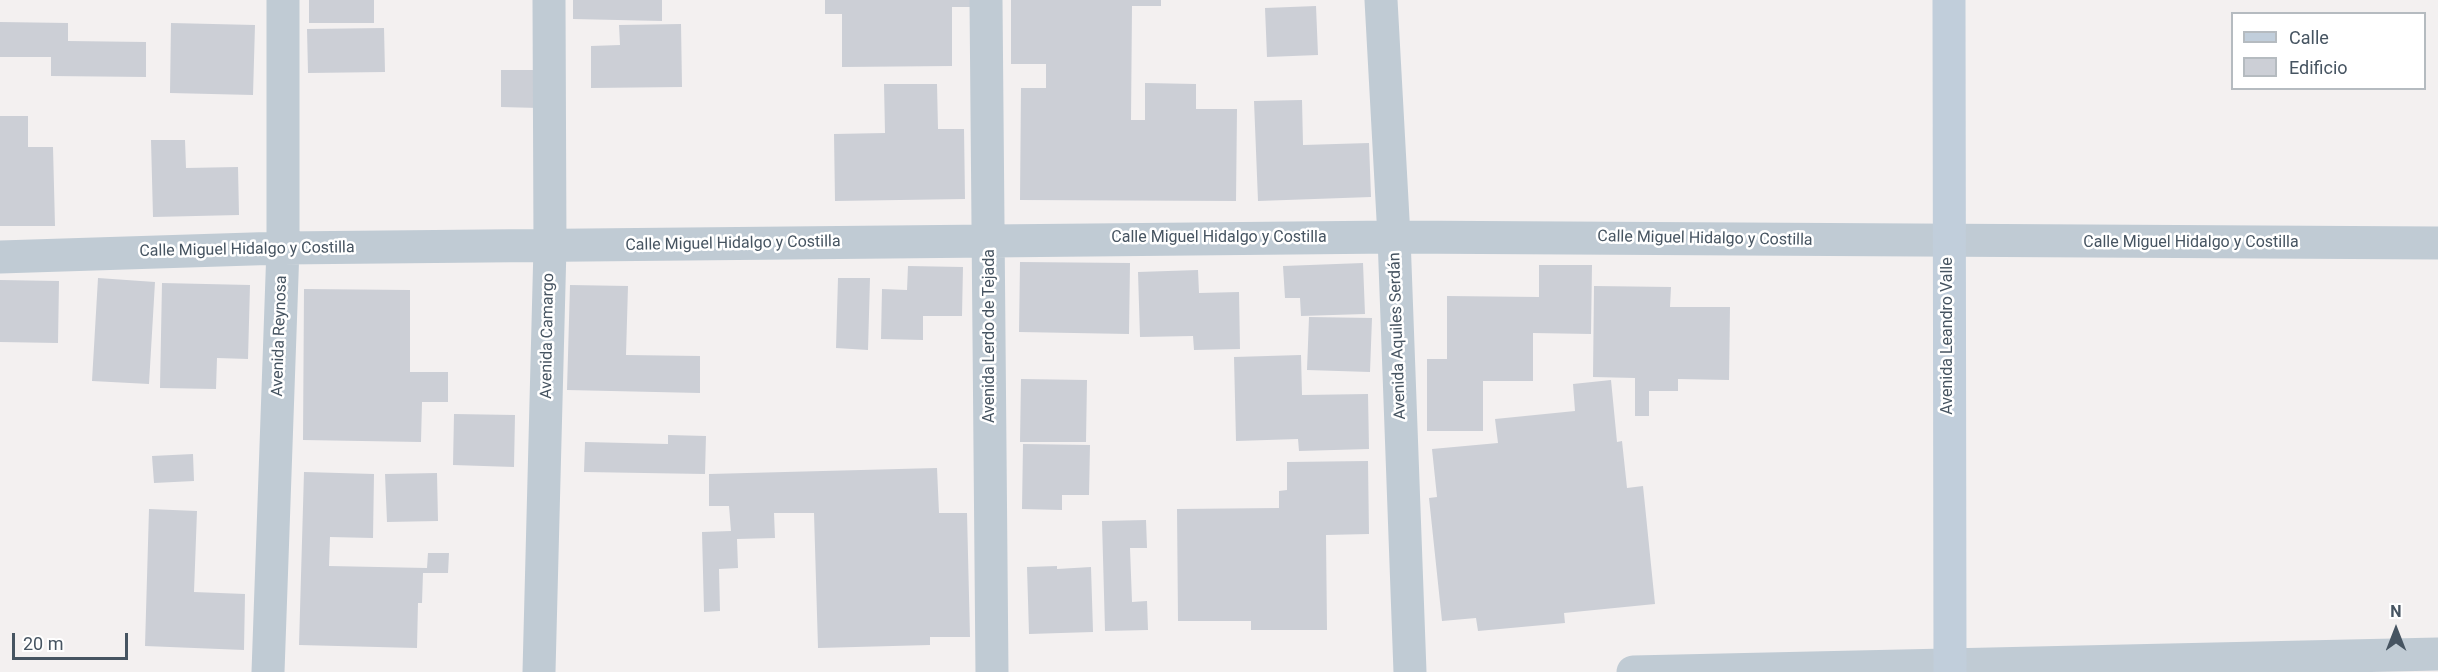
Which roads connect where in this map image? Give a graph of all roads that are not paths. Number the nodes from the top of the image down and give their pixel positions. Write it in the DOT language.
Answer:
graph roads {
  1 [pos="283,0"];
  2 [pos="549,0"];
  3 [pos="987,0"];
  4 [pos="1381,0"];
  5 [pos="1949,0"];
  6 [pos="1394,237"];
  7 [pos="989,240"];
  8 [pos="1948,242"];
  9 [pos="2438,243"];
  10 [pos="550,247"];
  11 [pos="283,248"];
  12 [pos="0,257"];
  13 [pos="2438,654"];
  14 [pos="1950,668"];
  15 [pos="268,672"];
  16 [pos="539,672"];
  17 [pos="992,672"];
  18 [pos="1410,672"];
  19 [pos="1633,672"];
  1 -- 11 [label="street, Avenida Reynosa"];
  2 -- 10 [label="street, Avenida Camargo"];
  3 -- 7 [label="street, Avenida Lerdo de Tejada"];
  4 -- 6 [label="street, Avenida Aquiles Serdán"];
  5 -- 8 [label="street, Avenida Leandro Valle"];
  6 -- 7 [label="street, Calle Miguel Hidalgo y Costilla"];
  6 -- 8 [label="street, Calle Miguel Hidalgo y Costilla"];
  6 -- 18 [label="street, Avenida Aquiles Serdán"];
  7 -- 10 [label="street, Calle Miguel Hidalgo y Costilla"];
  7 -- 17 [label="street, Avenida Lerdo de Tejada"];
  8 -- 9 [label="street, Calle Miguel Hidalgo y Costilla"];
  8 -- 14 [label="street, Avenida Leandro Valle"];
  10 -- 11 [label="street, Calle Miguel Hidalgo y Costilla"];
  10 -- 16 [label="street, Avenida Camargo"];
  11 -- 12 [label="street, Calle Miguel Hidalgo y Costilla"];
  11 -- 15 [label="street, Avenida Reynosa"];
  13 -- 14 [label="street"];
  14 -- 19 [label="street"];
}
